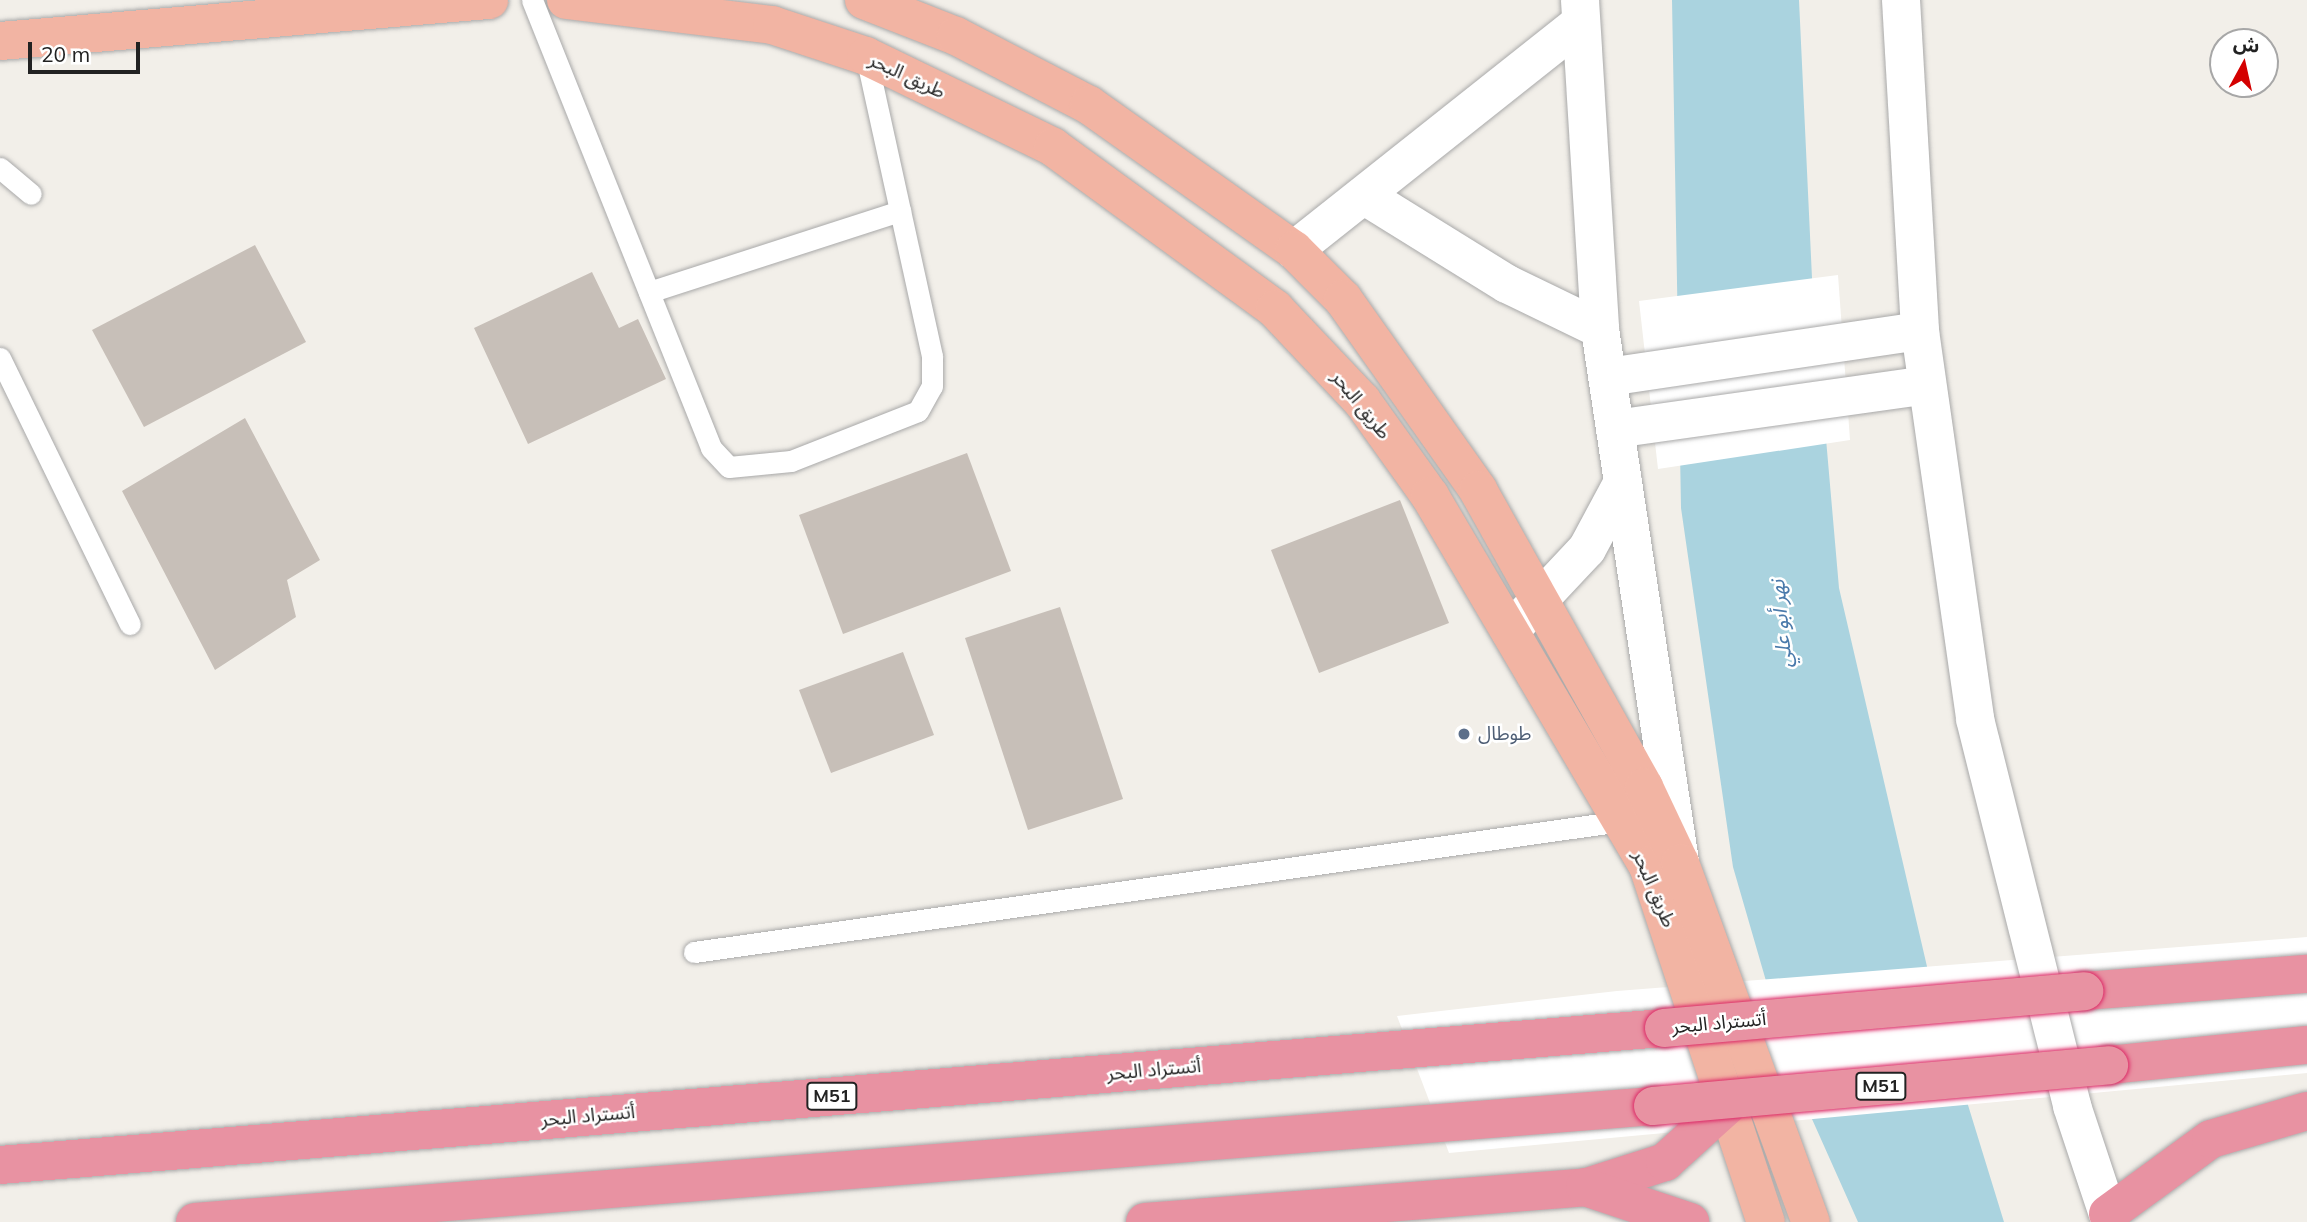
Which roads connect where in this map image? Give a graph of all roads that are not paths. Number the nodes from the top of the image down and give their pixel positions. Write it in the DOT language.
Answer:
graph roads {
  1 [pos="489,0"];
  2 [pos="532,0"];
  3 [pos="566,0"];
  4 [pos="1901,0"];
  5 [pos="878,5"];
  6 [pos="1580,12"];
  7 [pos="0,41"];
  8 [pos="866,56"];
  9 [pos="0,168"];
  10 [pos="31,194"];
  11 [pos="1366,196"];
  12 [pos="900,211"];
  13 [pos="1294,250"];
  14 [pos="649,292"];
  15 [pos="1600,330"];
  16 [pos="1920,331"];
  17 [pos="0,358"];
  18 [pos="1623,374"];
  19 [pos="1927,385"];
  20 [pos="1615,429"];
  21 [pos="1623,482"];
  22 [pos="1539,605"];
  23 [pos="130,624"];
  24 [pos="1510,631"];
  25 [pos="1621,821"];
  26 [pos="1681,863"];
  27 [pos="1665,910"];
  28 [pos="694,953"];
  29 [pos="2307,974"];
  30 [pos="2307,1045"];
  31 [pos="1751,1060"];
  32 [pos="1728,1105"];
  33 [pos="2307,1111"];
  34 [pos="0,1165"];
  35 [pos="1585,1187"];
  36 [pos="2111,1218"];
  37 [pos="195,1222"];
  38 [pos="1145,1222"];
  39 [pos="1690,1222"];
  40 [pos="1766,1222"];
  41 [pos="1811,1222"];
  1 -- 7 [label="highway"];
  2 -- 14 [label="lane"];
  3 -- 8 [label="highway, طريق البحر"];
  4 -- 16 [label="street"];
  5 -- 8 [label="highway"];
  5 -- 13 [label="highway, طريق البحر"];
  6 -- 11 [label="street"];
  6 -- 15 [label="street"];
  8 -- 12 [label="lane"];
  8 -- 24 [label="highway, طريق البحر"];
  9 -- 10 [label="lane"];
  11 -- 13 [label="street"];
  11 -- 15 [label="street"];
  12 -- 14 [label="lane"];
  12 -- 14 [label="lane"];
  13 -- 22 [label="highway, طريق البحر"];
  15 -- 18 [label="street"];
  16 -- 18 [label="street"];
  16 -- 19 [label="street"];
  17 -- 23 [label="lane"];
  18 -- 20 [label="street"];
  19 -- 20 [label="street"];
  19 -- 36 [label="street"];
  20 -- 21 [label="street"];
  21 -- 22 [label="street"];
  21 -- 26 [label="street"];
  22 -- 24 [label="street"];
  22 -- 26 [label="highway, طريق البحر"];
  24 -- 25 [label="highway, طريق البحر"];
  25 -- 27 [label="highway, طريق البحر"];
  25 -- 28 [label="lane"];
  26 -- 27 [label="street"];
  26 -- 31 [label="highway, طريق البحر"];
  27 -- 32 [label="highway, طريق البحر"];
  29 -- 34 [label="highway, أتستراد البحر / M51, bridge"];
  30 -- 37 [label="highway, M51, bridge"];
  31 -- 32 [label="highway"];
  31 -- 41 [label="highway, طريق البحر"];
  32 -- 35 [label="highway"];
  32 -- 40 [label="highway, طريق البحر"];
  33 -- 36 [label="highway"];
  35 -- 38 [label="highway"];
  35 -- 39 [label="highway"];
}
